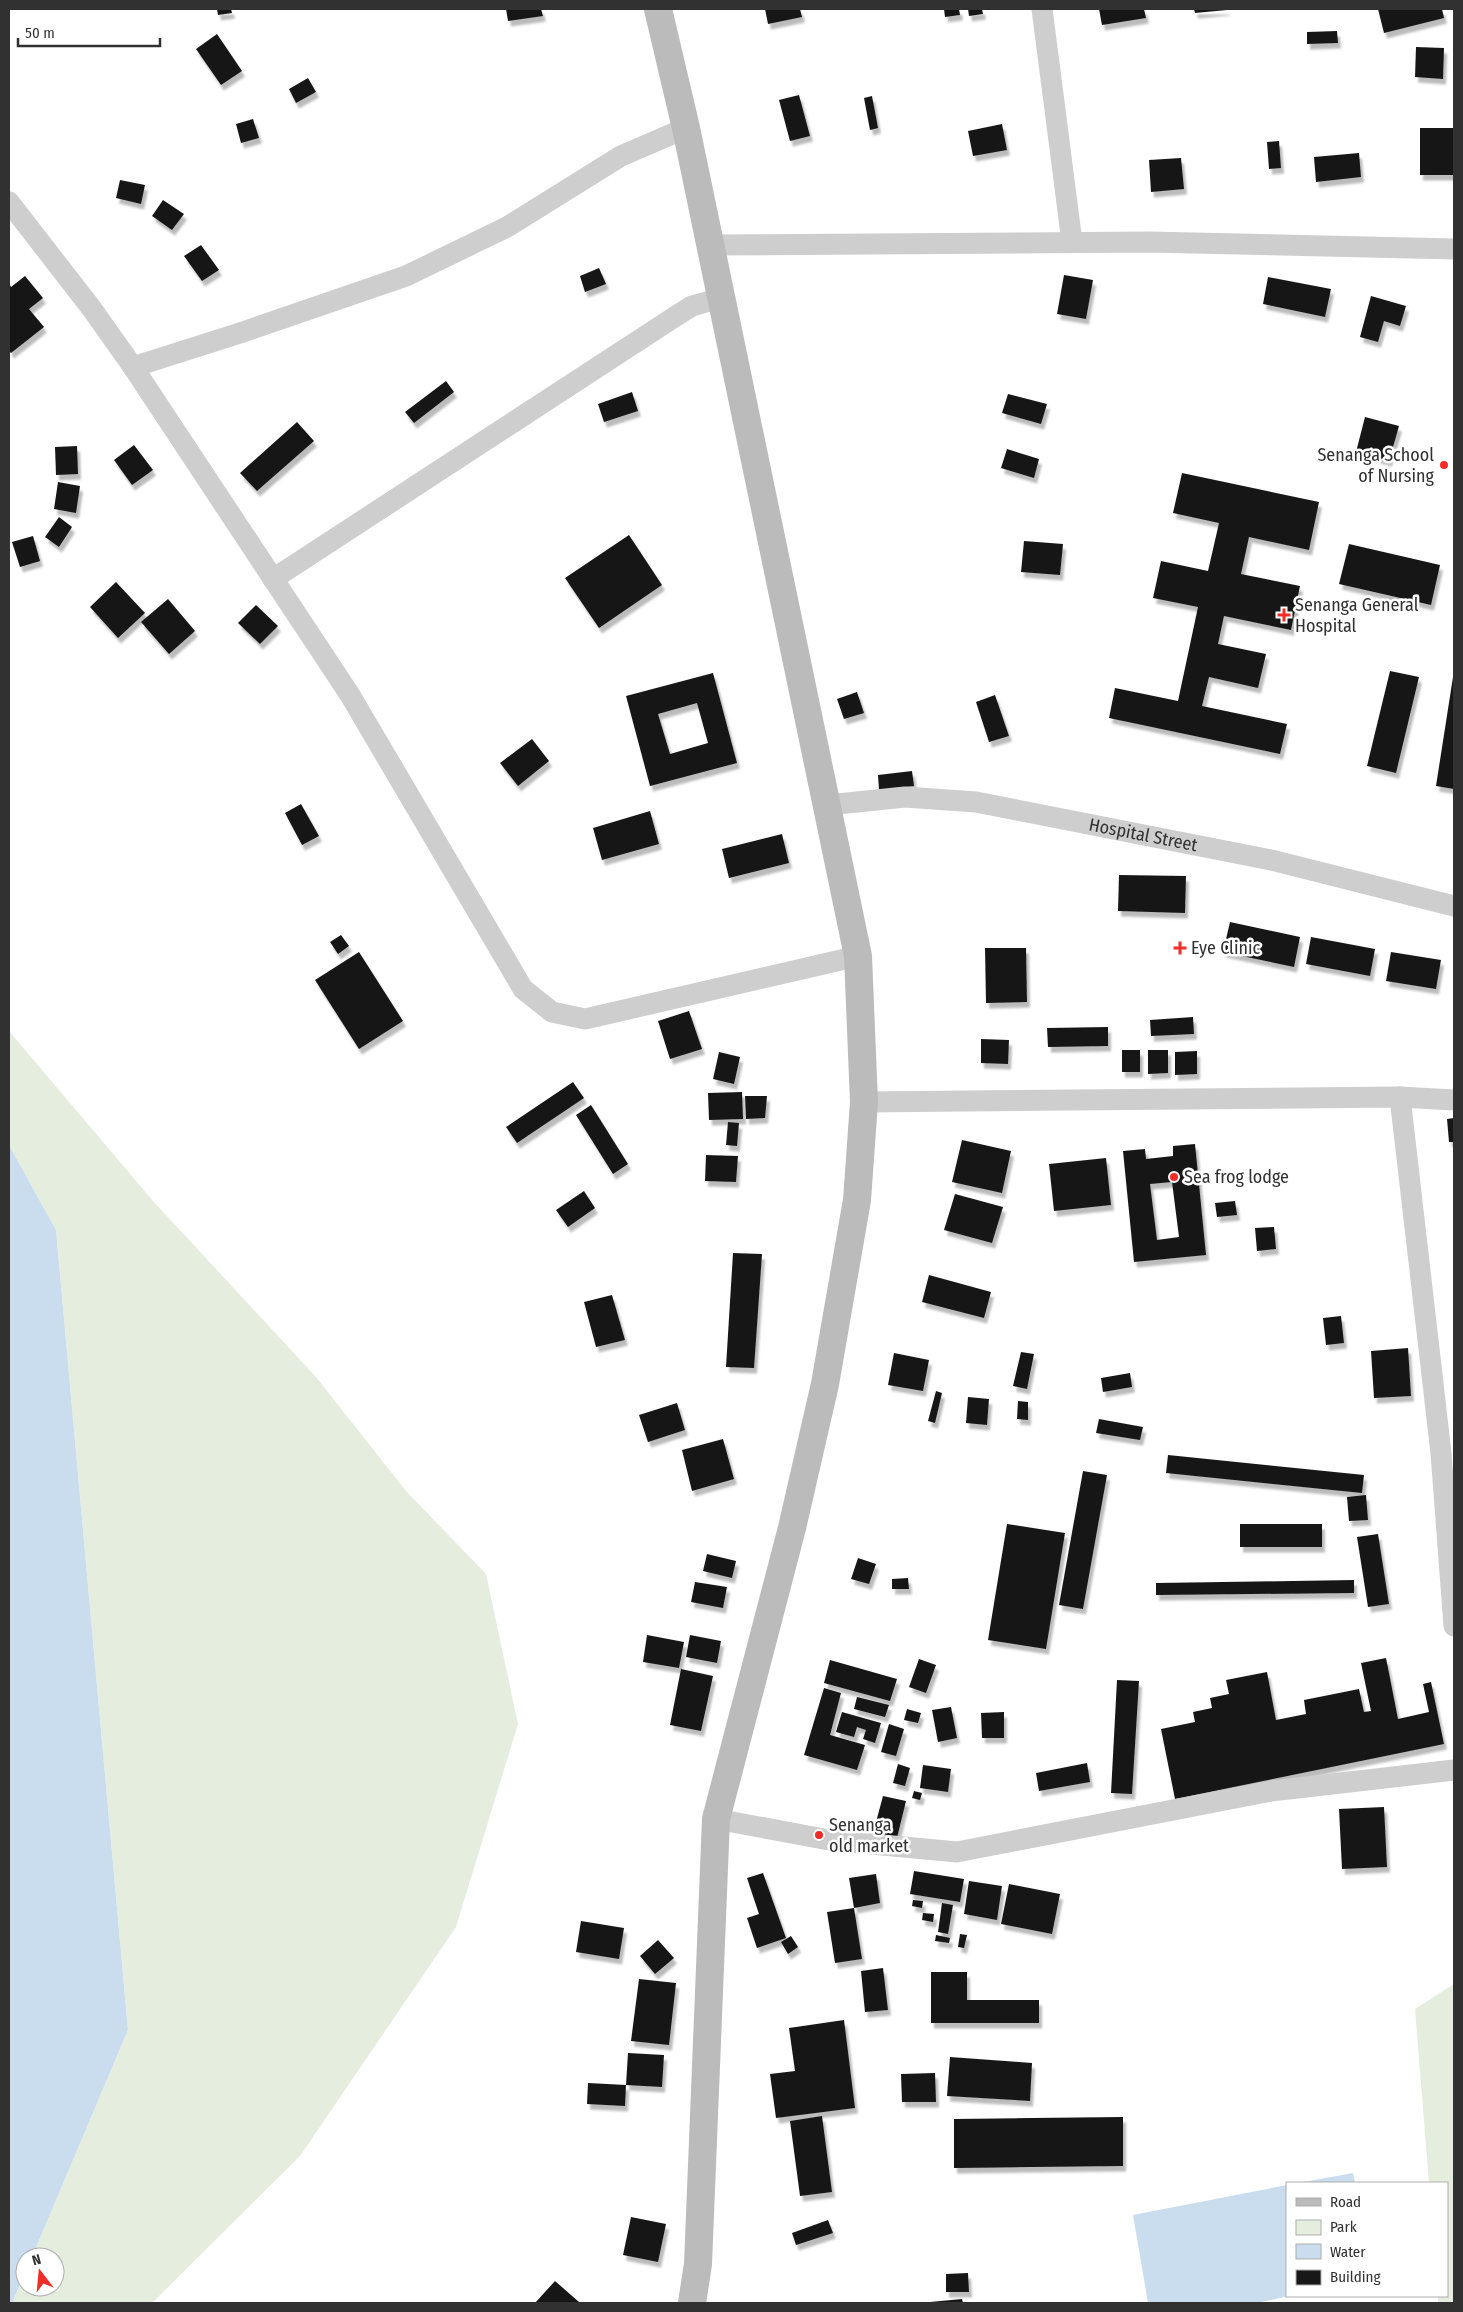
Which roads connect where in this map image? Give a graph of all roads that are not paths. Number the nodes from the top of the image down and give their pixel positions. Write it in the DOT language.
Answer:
graph roads {
  1 [pos="658,9"];
  2 [pos="1042,9"];
  3 [pos="686,128"];
  4 [pos="9,202"];
  5 [pos="1072,242"];
  6 [pos="710,245"];
  7 [pos="1454,250"];
  8 [pos="721,298"];
  9 [pos="133,367"];
  10 [pos="273,579"];
  11 [pos="828,806"];
  12 [pos="1454,906"];
  13 [pos="858,956"];
  14 [pos="1400,1097"];
  15 [pos="1454,1100"];
  16 [pos="864,1102"];
  17 [pos="1447,1453"];
  18 [pos="1454,1626"];
  19 [pos="1454,1770"];
  20 [pos="716,1818"];
  21 [pos="692,2303"];
  1 -- 3 [label="street"];
  2 -- 5 [label="street"];
  3 -- 6 [label="street"];
  3 -- 9 [label="street"];
  4 -- 9 [label="street"];
  5 -- 6 [label="street"];
  5 -- 7 [label="street"];
  6 -- 8 [label="street"];
  8 -- 10 [label="street"];
  8 -- 11 [label="street"];
  9 -- 10 [label="street"];
  10 -- 13 [label="street"];
  11 -- 12 [label="street, Hospital Street"];
  11 -- 13 [label="street"];
  13 -- 16 [label="street"];
  14 -- 15 [label="street"];
  14 -- 16 [label="street"];
  14 -- 17 [label="street"];
  16 -- 20 [label="street"];
  17 -- 18 [label="street"];
  19 -- 20 [label="street"];
  20 -- 21 [label="street"];
}
